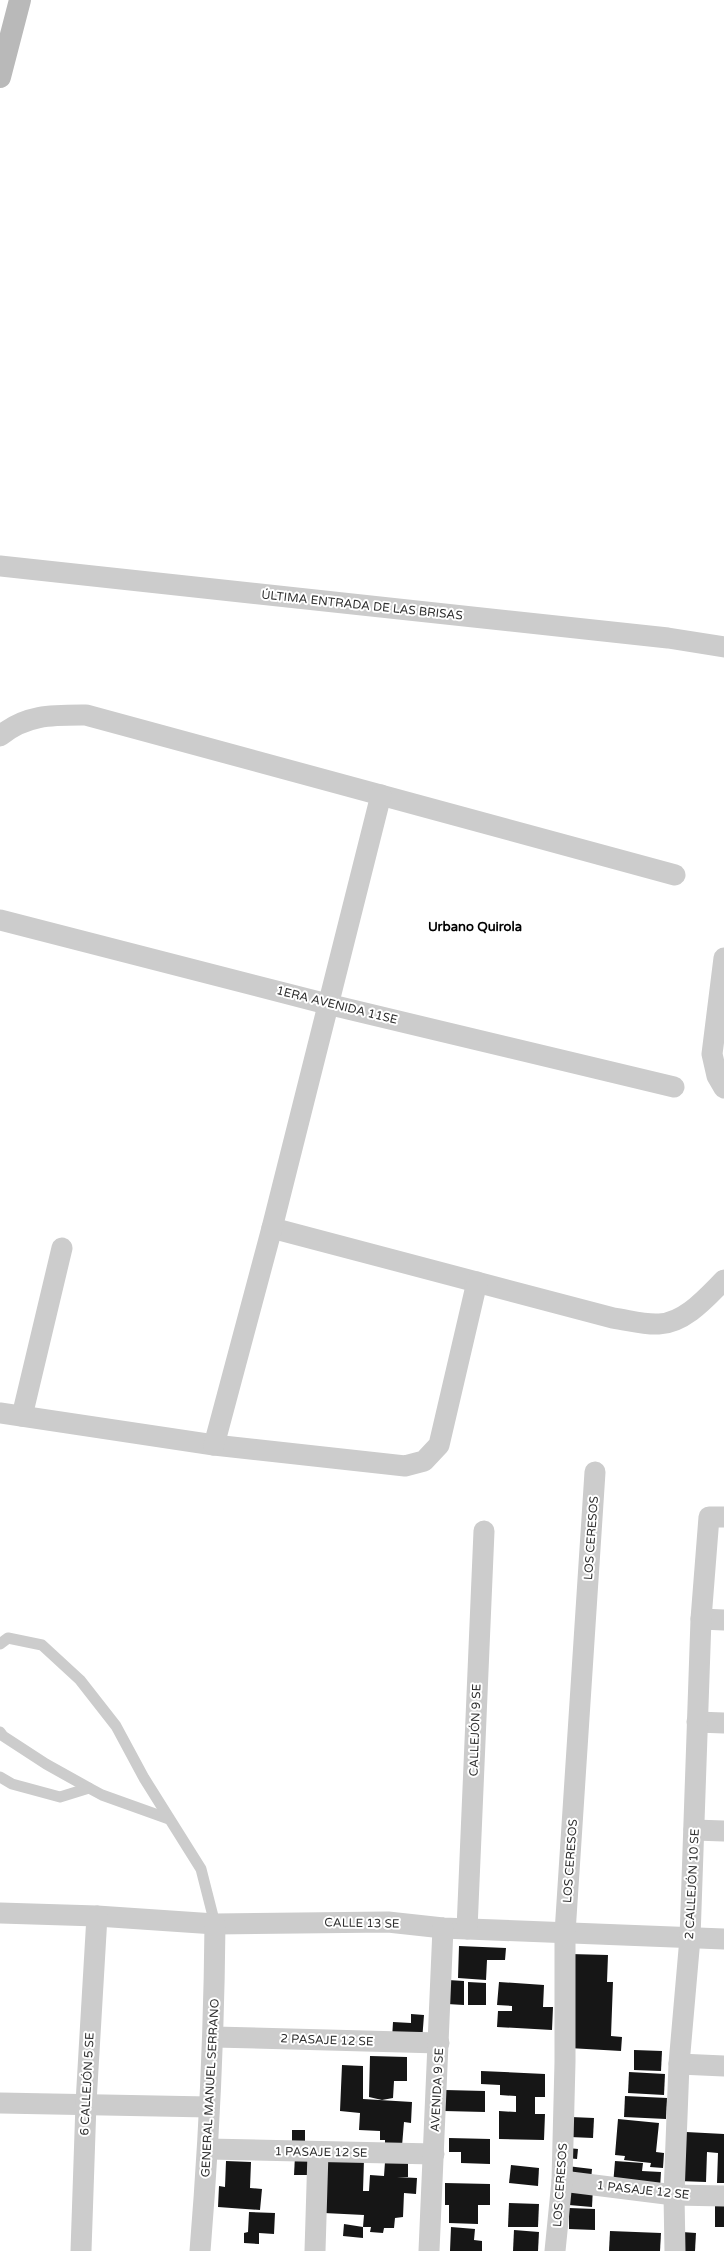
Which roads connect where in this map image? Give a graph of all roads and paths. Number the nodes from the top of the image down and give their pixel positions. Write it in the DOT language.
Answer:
graph roads {
  1 [pos="20,0"];
  2 [pos="0,77"];
  3 [pos="0,566"];
  4 [pos="724,647"];
  5 [pos="0,736"];
  6 [pos="381,795"];
  7 [pos="675,875"];
  8 [pos="0,920"];
  9 [pos="724,958"];
  10 [pos="328,1004"];
  11 [pos="674,1087"];
  12 [pos="724,1088"];
  13 [pos="272,1228"];
  14 [pos="62,1248"];
  15 [pos="724,1280"];
  16 [pos="477,1282"];
  17 [pos="0,1413"];
  18 [pos="22,1416"];
  19 [pos="214,1445"];
  20 [pos="595,1472"];
  21 [pos="716,1517"];
  22 [pos="484,1531"];
  23 [pos="701,1619"];
  24 [pos="724,1620"];
  25 [pos="0,1644"];
  26 [pos="697,1722"];
  27 [pos="724,1723"];
  28 [pos="0,1732"];
  29 [pos="0,1777"];
  30 [pos="89,1788"];
  31 [pos="169,1819"];
  32 [pos="694,1830"];
  33 [pos="724,1831"];
  34 [pos="0,1913"];
  35 [pos="97,1916"];
  36 [pos="215,1924"];
  37 [pos="443,1928"];
  38 [pos="467,1929"];
  39 [pos="565,1933"];
  40 [pos="690,1938"];
  41 [pos="724,1939"];
  42 [pos="214,2037"];
  43 [pos="439,2043"];
  44 [pos="679,2064"];
  45 [pos="724,2066"];
  46 [pos="0,2103"];
  47 [pos="86,2103"];
  48 [pos="208,2107"];
  49 [pos="208,2149"];
  50 [pos="318,2152"];
  51 [pos="434,2154"];
  52 [pos="562,2181"];
  53 [pos="674,2195"];
  54 [pos="724,2196"];
  55 [pos="81,2251"];
  56 [pos="200,2251"];
  57 [pos="315,2251"];
  58 [pos="429,2251"];
  59 [pos="555,2251"];
  60 [pos="675,2251"];
  1 -- 2 [label="main road"];
  3 -- 4 [label="street, ÚLTIMA ENTRADA DE LAS BRISAS"];
  5 -- 6 [label="street"];
  6 -- 7 [label="street"];
  6 -- 10 [label="street"];
  8 -- 10 [label="street, 1ERA AVENIDA 11SE"];
  9 -- 12 [label="street"];
  10 -- 11 [label="street, 1ERA AVENIDA 11SE"];
  10 -- 13 [label="street"];
  13 -- 16 [label="street"];
  13 -- 19 [label="street"];
  14 -- 18 [label="street"];
  15 -- 16 [label="street"];
  16 -- 19 [label="street"];
  17 -- 18 [label="street"];
  18 -- 19 [label="street"];
  20 -- 39 [label="street, LOS CERESOS"];
  21 -- 23 [label="street, 2 CALLEJÓN 10 SE"];
  22 -- 38 [label="street, CALLEJÓN 9 SE"];
  23 -- 24 [label="street"];
  23 -- 26 [label="street, 2 CALLEJÓN 10 SE"];
  25 -- 31 [label="lane"];
  26 -- 27 [label="street"];
  26 -- 32 [label="street, 2 CALLEJÓN 10 SE"];
  28 -- 30 [label="lane"];
  29 -- 30 [label="lane"];
  30 -- 31 [label="lane"];
  31 -- 36 [label="lane"];
  32 -- 33 [label="street"];
  32 -- 40 [label="street, 2 CALLEJÓN 10 SE"];
  34 -- 35 [label="street, CALLE 13 SE"];
  35 -- 36 [label="street, CALLE 13 SE"];
  35 -- 47 [label="street, 6 CALLEJÓN 5 SE"];
  36 -- 37 [label="street, CALLE 13 SE"];
  36 -- 42 [label="street, GENERAL MANUEL SERRANO"];
  37 -- 38 [label="street, CALLE 13 SE"];
  37 -- 43 [label="street, AVENIDA 9 SE"];
  38 -- 39 [label="street, CALLE 13 SE"];
  39 -- 40 [label="street, CALLE 13 SE"];
  39 -- 52 [label="street, LOS CERESOS"];
  40 -- 41 [label="street, CALLE 13 SE"];
  40 -- 44 [label="street, 2 CALLEJÓN 10 SE"];
  42 -- 43 [label="street, 2 PASAJE 12 SE"];
  42 -- 48 [label="street, GENERAL MANUEL SERRANO"];
  43 -- 51 [label="street, AVENIDA 9 SE"];
  44 -- 45 [label="street"];
  44 -- 53 [label="street, 2 CALLEJÓN 10 SE"];
  46 -- 47 [label="street"];
  47 -- 48 [label="street"];
  47 -- 55 [label="street, 6 CALLEJÓN 5 SE"];
  48 -- 49 [label="street, GENERAL MANUEL SERRANO"];
  49 -- 50 [label="street, 1 PASAJE 12 SE"];
  49 -- 56 [label="street, GENERAL MANUEL SERRANO"];
  50 -- 51 [label="street, 1 PASAJE 12 SE"];
  50 -- 57 [label="street"];
  51 -- 58 [label="street, AVENIDA 9 SE"];
  52 -- 53 [label="street, 1 PASAJE 12 SE"];
  52 -- 59 [label="street, LOS CERESOS"];
  53 -- 54 [label="street, 1 PASAJE 12 SE"];
  53 -- 60 [label="street, 2 CALLEJÓN 10 SE"];
}
